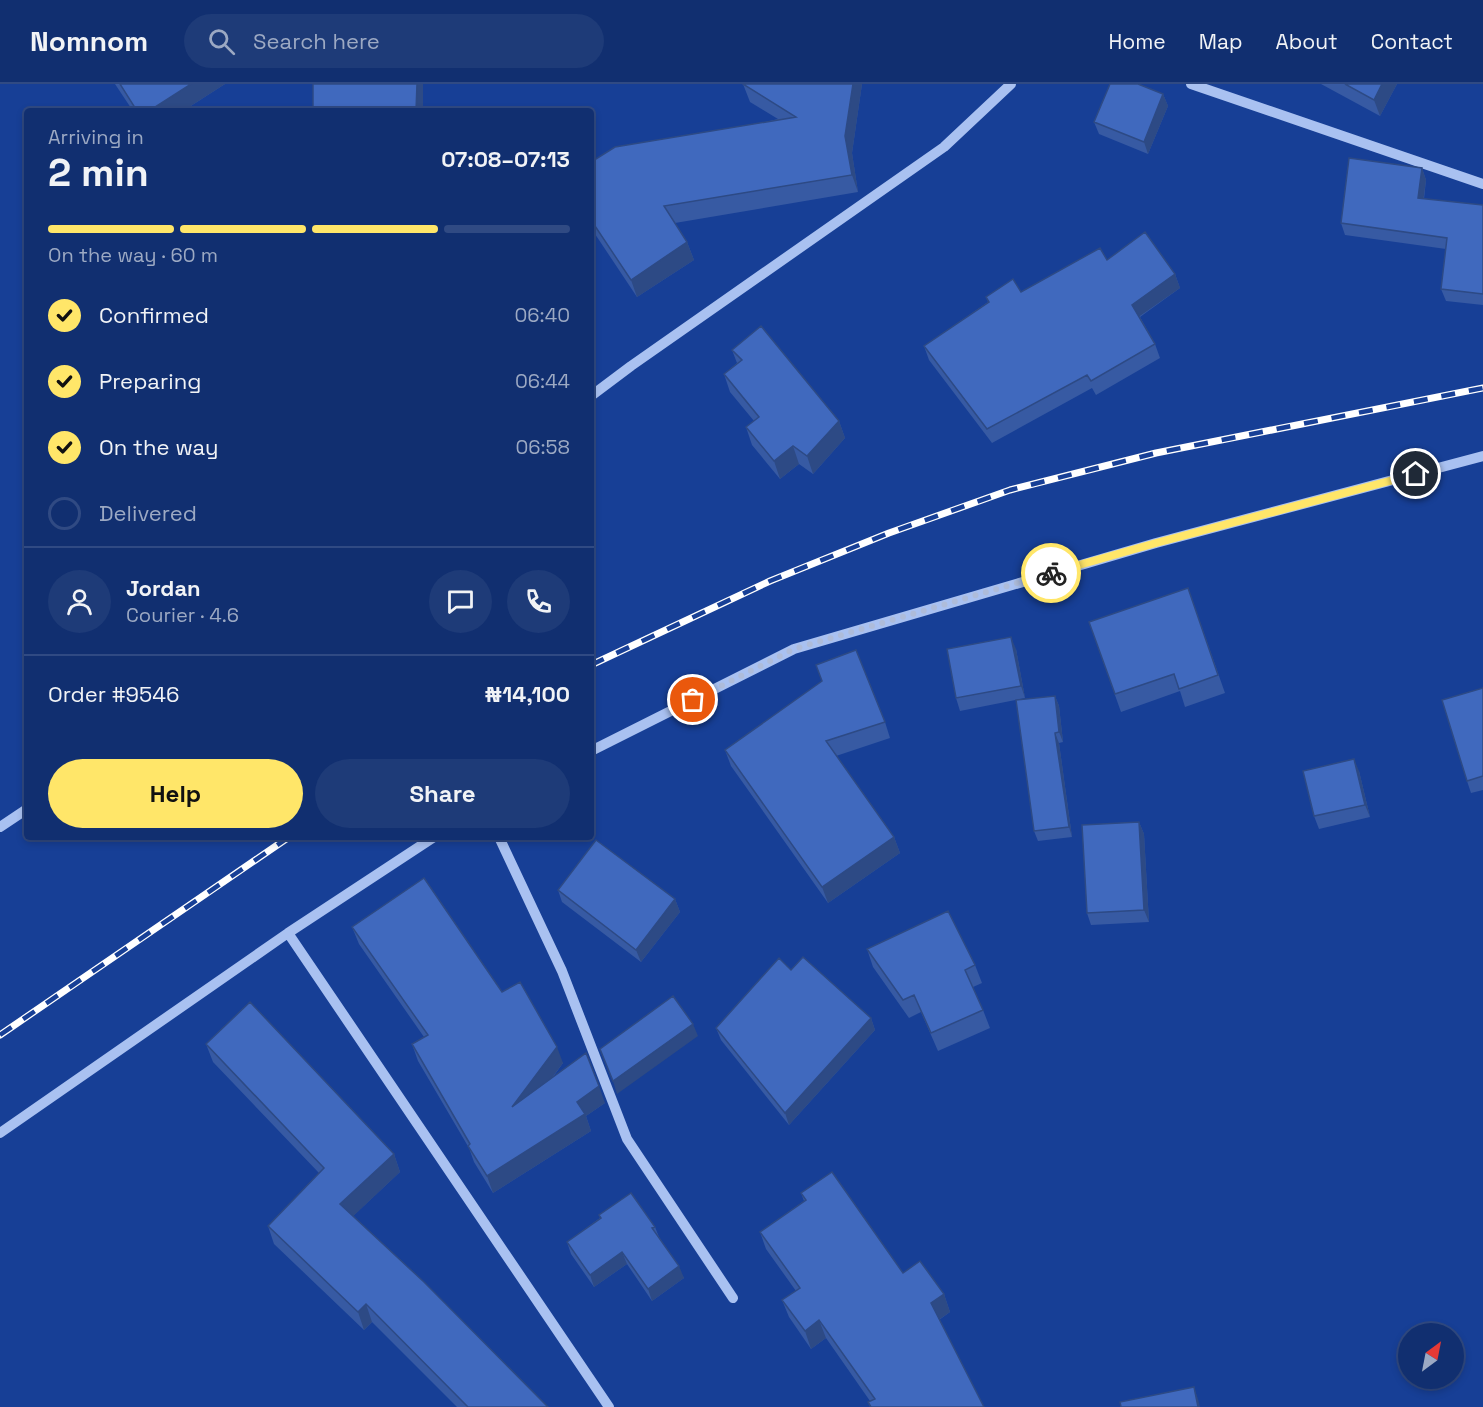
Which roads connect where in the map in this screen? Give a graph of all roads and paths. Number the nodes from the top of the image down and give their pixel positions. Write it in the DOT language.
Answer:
graph roads {
  1 [pos="1011,84"];
  2 [pos="1191,84"];
  3 [pos="1483,184"];
  4 [pos="594,394"];
  5 [pos="1483,456"];
  6 [pos="594,749"];
  7 [pos="24,811"];
  8 [pos="0,827"];
  9 [pos="429,840"];
  10 [pos="500,840"];
  11 [pos="288,933"];
  12 [pos="0,1133"];
  13 [pos="733,1298"];
  14 [pos="609,1407"];
  1 -- 4 [label="street"];
  2 -- 3 [label="street"];
  5 -- 6 [label="street"];
  7 -- 8 [label="street"];
  9 -- 11 [label="street"];
  10 -- 13 [label="street"];
  11 -- 12 [label="street"];
  11 -- 14 [label="street"];
}
